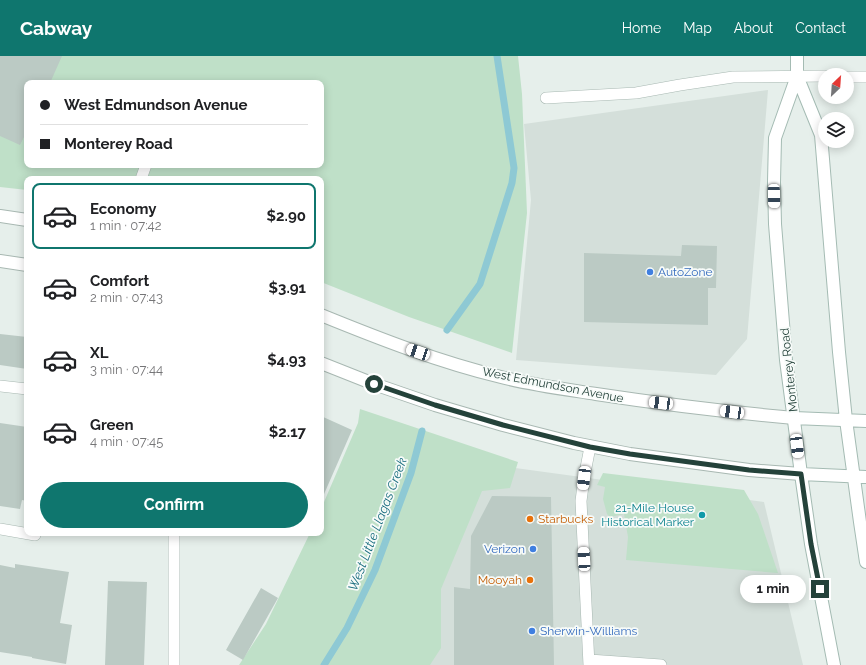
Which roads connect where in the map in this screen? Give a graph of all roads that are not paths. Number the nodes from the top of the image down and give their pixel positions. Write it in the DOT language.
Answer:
graph roads {
  1 [pos="797,56"];
  2 [pos="797,76"];
  3 [pos="818,76"];
  4 [pos="854,77"];
  5 [pos="866,77"];
  6 [pos="546,98"];
  7 [pos="0,216"];
  8 [pos="24,220"];
  9 [pos="0,261"];
  10 [pos="24,265"];
  11 [pos="324,316"];
  12 [pos="324,364"];
  13 [pos="0,386"];
  14 [pos="24,389"];
  15 [pos="794,418"];
  16 [pos="846,420"];
  17 [pos="866,421"];
  18 [pos="590,447"];
  19 [pos="801,474"];
  20 [pos="853,477"];
  21 [pos="866,477"];
  22 [pos="0,529"];
  23 [pos="24,533"];
  24 [pos="174,536"];
  25 [pos="866,562"];
  26 [pos="589,662"];
  27 [pos="174,665"];
  28 [pos="661,665"];
  29 [pos="832,665"];
  1 -- 2 [label="main road, Monterey Road"];
  2 -- 3 [label="lane"];
  2 -- 6 [label="lane"];
  2 -- 15 [label="main road, Monterey Road"];
  2 -- 16 [label="main road, Monterey Road"];
  4 -- 5 [label="lane"];
  7 -- 8 [label="main road"];
  9 -- 10 [label="main road"];
  11 -- 15 [label="main road, West Edmundson Avenue"];
  12 -- 18 [label="main road"];
  13 -- 14 [label="lane"];
  15 -- 16 [label="main road, West Edmundson Avenue"];
  15 -- 19 [label="main road, Monterey Road"];
  16 -- 17 [label="main road, West Edmundson Avenue"];
  16 -- 20 [label="main road, Monterey Road"];
  18 -- 19 [label="main road"];
  18 -- 26 [label="lane"];
  19 -- 20 [label="main road"];
  19 -- 29 [label="main road, Monterey Road"];
  20 -- 21 [label="main road"];
  20 -- 25 [label="main road, Monterey Road"];
  22 -- 23 [label="lane"];
  24 -- 27 [label="lane"];
  26 -- 28 [label="lane"];
}
